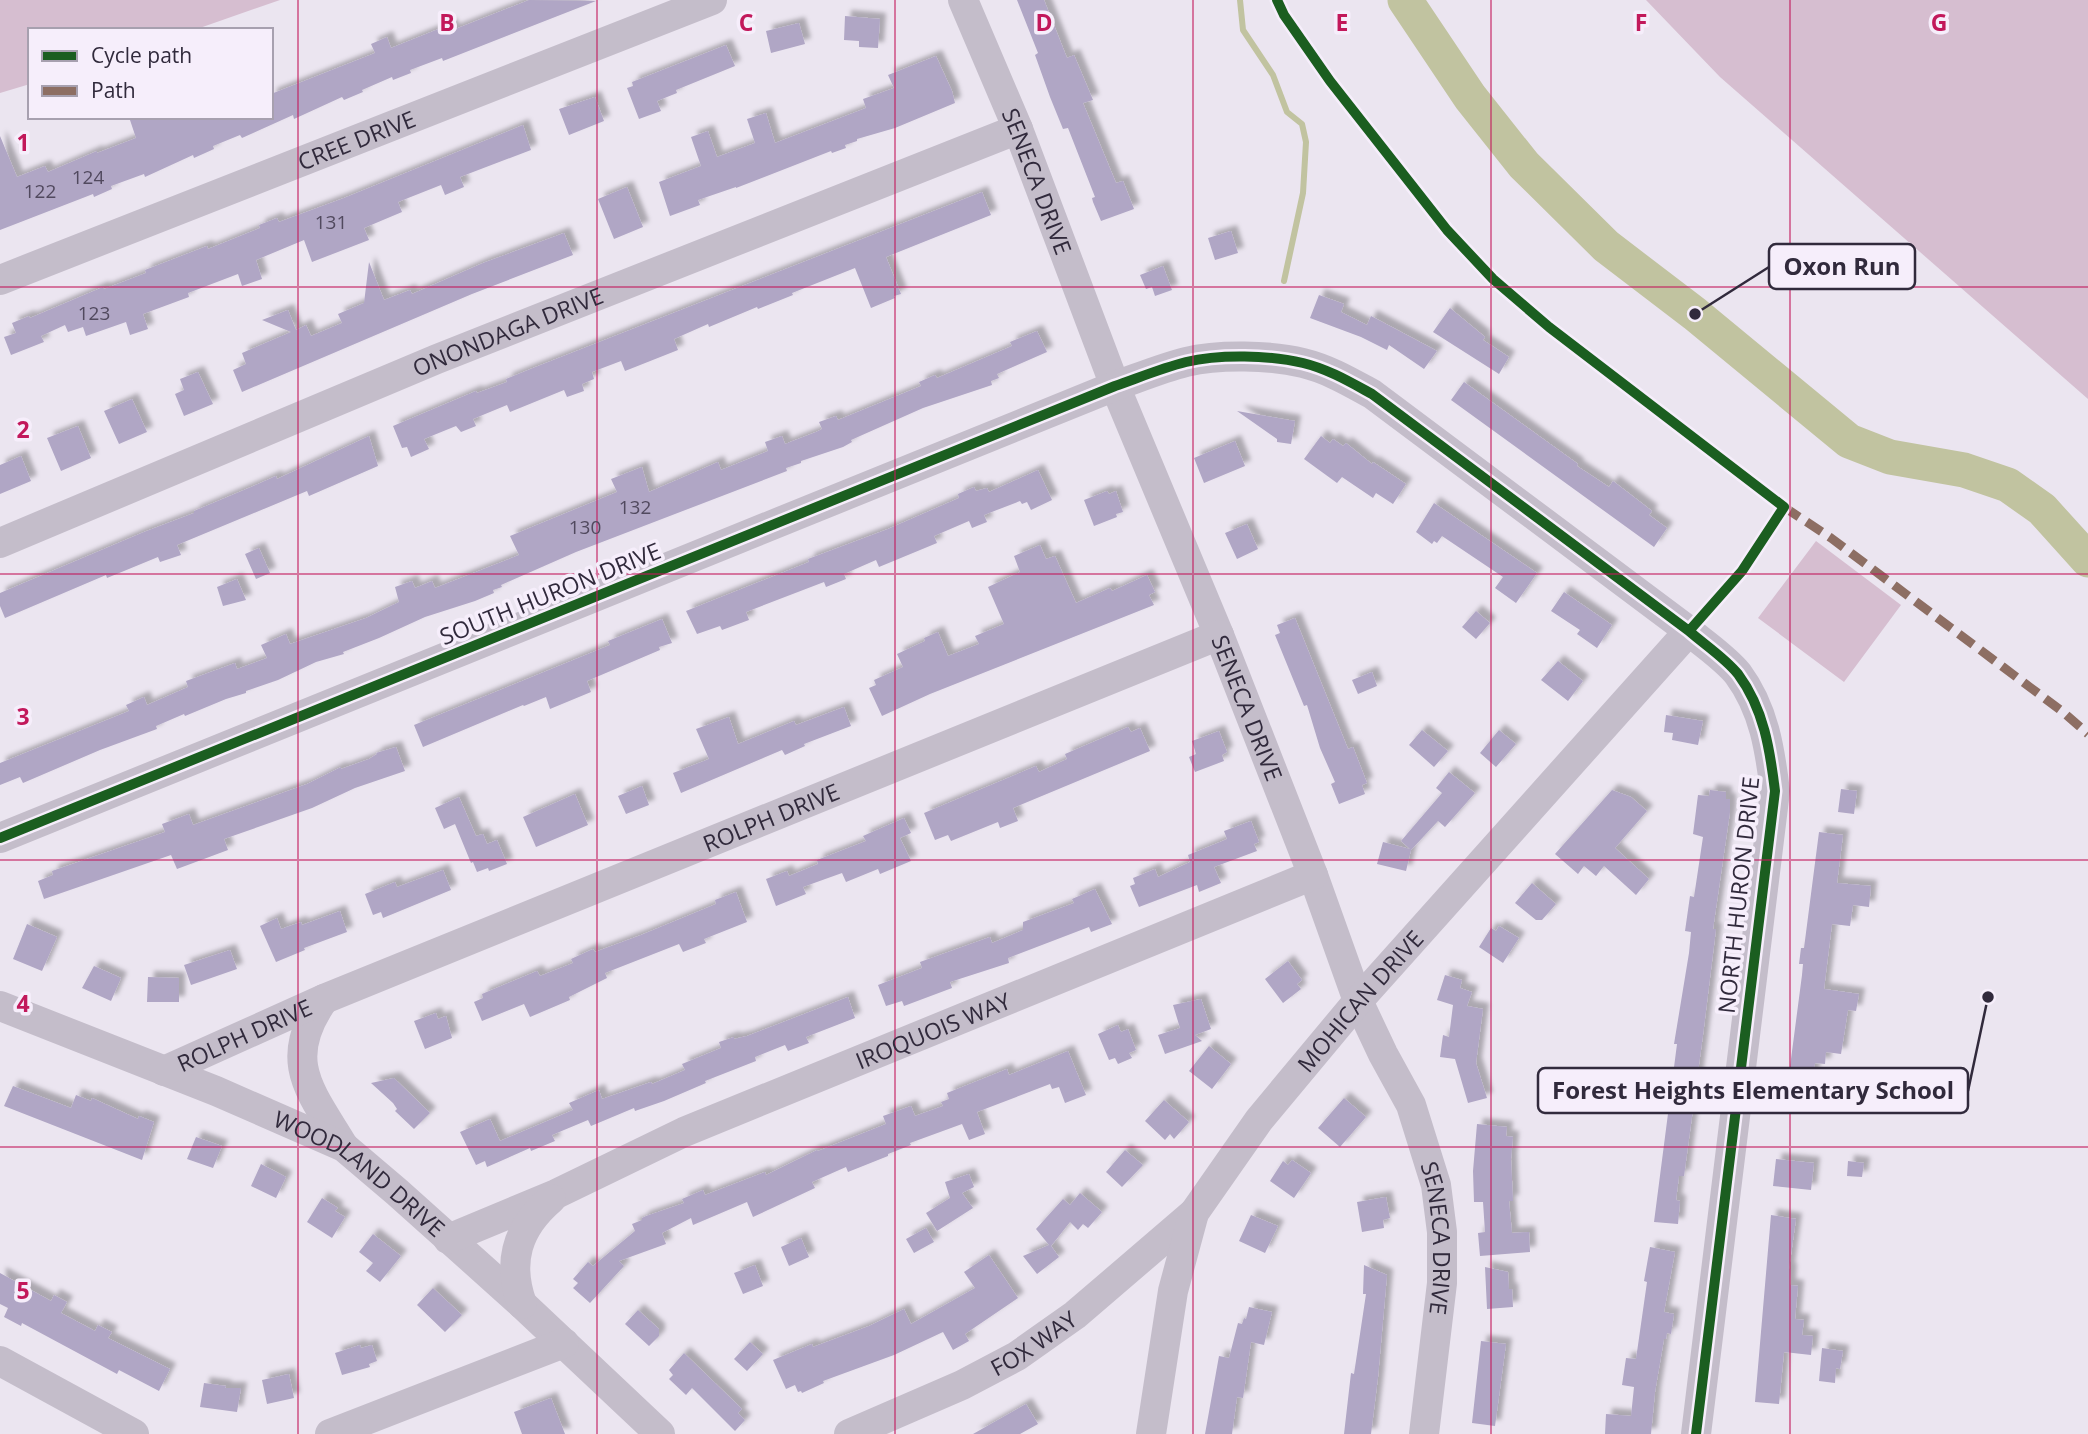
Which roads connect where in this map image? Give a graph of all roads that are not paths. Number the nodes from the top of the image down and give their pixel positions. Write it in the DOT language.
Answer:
graph roads {
  1 [pos="712,0"];
  2 [pos="963,0"];
  3 [pos="1018,129"];
  4 [pos="0,281"];
  5 [pos="1115,386"];
  6 [pos="0,543"];
  7 [pos="1689,631"];
  8 [pos="1219,635"];
  9 [pos="0,838"];
  10 [pos="1313,875"];
  11 [pos="324,999"];
  12 [pos="1358,1001"];
  13 [pos="0,1006"];
  14 [pos="164,1071"];
  15 [pos="344,1147"];
  16 [pos="556,1194"];
  17 [pos="1194,1213"];
  18 [pos="448,1239"];
  19 [pos="522,1304"];
  20 [pos="564,1343"];
  21 [pos="0,1361"];
  22 [pos="134,1434"];
  23 [pos="330,1434"];
  24 [pos="660,1434"];
  25 [pos="849,1434"];
  26 [pos="1152,1434"];
  27 [pos="1424,1434"];
  28 [pos="1696,1434"];
  1 -- 4 [label="street, CREE DRIVE"];
  2 -- 3 [label="street, SENECA DRIVE"];
  3 -- 5 [label="street, SENECA DRIVE"];
  3 -- 6 [label="street, ONONDAGA DRIVE"];
  5 -- 7 [label="street, NORTH HURON DRIVE"];
  5 -- 8 [label="street, SENECA DRIVE"];
  5 -- 9 [label="street, SOUTH HURON DRIVE"];
  7 -- 12 [label="street, MOHICAN DRIVE"];
  7 -- 28 [label="street, NORTH HURON DRIVE"];
  8 -- 10 [label="street, SENECA DRIVE"];
  8 -- 11 [label="street, ROLPH DRIVE"];
  10 -- 12 [label="street, SENECA DRIVE"];
  10 -- 16 [label="street, IROQUOIS WAY"];
  11 -- 14 [label="street, ROLPH DRIVE"];
  11 -- 15 [label="street, ROLPH DRIVE"];
  12 -- 17 [label="street, MOHICAN DRIVE"];
  12 -- 27 [label="street, SENECA DRIVE"];
  13 -- 14 [label="street, WOODLAND DRIVE"];
  14 -- 15 [label="street, WOODLAND DRIVE"];
  15 -- 18 [label="street, WOODLAND DRIVE"];
  16 -- 18 [label="street, IROQUOIS WAY"];
  16 -- 19 [label="street, IROQUOIS WAY"];
  17 -- 25 [label="street, FOX WAY"];
  17 -- 26 [label="street, MOHICAN DRIVE"];
  18 -- 19 [label="street, WOODLAND DRIVE"];
  19 -- 20 [label="street, WOODLAND DRIVE"];
  20 -- 23 [label="street"];
  20 -- 24 [label="street, WOODLAND DRIVE"];
  21 -- 22 [label="street"];
}
